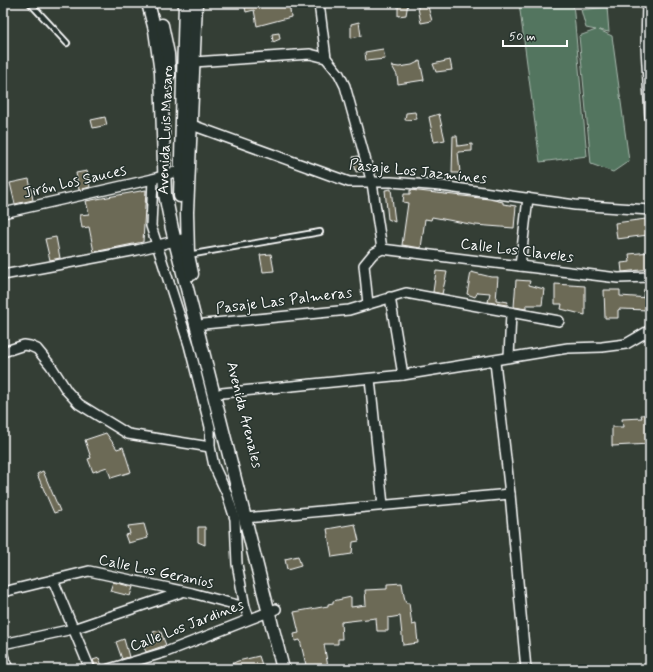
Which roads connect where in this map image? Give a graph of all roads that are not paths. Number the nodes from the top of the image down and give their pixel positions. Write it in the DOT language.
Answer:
graph roads {
  1 [pos="30,3"];
  2 [pos="148,3"];
  3 [pos="156,3"];
  4 [pos="185,3"];
  5 [pos="196,3"];
  6 [pos="319,3"];
  7 [pos="647,3"];
  8 [pos="67,43"];
  9 [pos="648,47"];
  10 [pos="326,58"];
  11 [pos="194,62"];
  12 [pos="650,117"];
  13 [pos="192,125"];
  14 [pos="186,169"];
  15 [pos="162,176"];
  16 [pos="372,183"];
  17 [pos="528,198"];
  18 [pos="650,210"];
  19 [pos="3,213"];
  20 [pos="320,232"];
  21 [pos="180,236"];
  22 [pos="157,246"];
  23 [pos="382,249"];
  24 [pos="184,257"];
  25 [pos="520,266"];
  26 [pos="3,275"];
  27 [pos="650,277"];
  28 [pos="390,297"];
  29 [pos="368,304"];
  30 [pos="511,313"];
  31 [pos="559,321"];
  32 [pos="204,324"];
  33 [pos="650,330"];
  34 [pos="3,352"];
  35 [pos="509,357"];
  36 [pos="495,362"];
  37 [pos="403,375"];
  38 [pos="370,379"];
  39 [pos="222,393"];
  40 [pos="210,447"];
  41 [pos="510,494"];
  42 [pos="383,505"];
  43 [pos="249,518"];
  44 [pos="53,580"];
  45 [pos="3,592"];
  46 [pos="183,592"];
  47 [pos="245,607"];
  48 [pos="272,610"];
  49 [pos="249,618"];
  50 [pos="73,629"];
  51 [pos="3,644"];
  52 [pos="3,656"];
  53 [pos="8,669"];
  54 [pos="90,669"];
  55 [pos="108,669"];
  56 [pos="283,669"];
  57 [pos="291,669"];
  58 [pos="526,669"];
  1 -- 8 [label="lane"];
  2 -- 15 [label="main road"];
  3 -- 15 [label="main road"];
  4 -- 14 [label="main road, Avenida Luis Masaro"];
  5 -- 11 [label="main road, Avenida Luis Masaro"];
  6 -- 10 [label="street"];
  7 -- 9 [label="street"];
  9 -- 12 [label="street"];
  10 -- 11 [label="street"];
  10 -- 16 [label="street"];
  11 -- 13 [label="main road, Avenida Luis Masaro"];
  13 -- 14 [label="main road, Avenida Luis Masaro"];
  13 -- 16 [label="street, Pasaje Los Jazmines"];
  14 -- 15 [label="street"];
  14 -- 21 [label="main road, Avenida Luis Masaro"];
  14 -- 24 [label="main road, Avenida Arenales"];
  15 -- 19 [label="street, Jirón Los Sauces"];
  15 -- 21 [label="main road"];
  15 -- 22 [label="street"];
  16 -- 17 [label="street, Pasaje Los Jazmines"];
  16 -- 23 [label="street"];
  17 -- 18 [label="street, Pasaje Los Jazmines"];
  17 -- 25 [label="street"];
  20 -- 24 [label="lane"];
  21 -- 22 [label="street"];
  21 -- 24 [label="main road"];
  22 -- 26 [label="street"];
  22 -- 40 [label="street"];
  23 -- 25 [label="street, Calle Los Claveles"];
  23 -- 29 [label="street"];
  24 -- 32 [label="main road, Avenida Arenales"];
  24 -- 43 [label="main road"];
  25 -- 27 [label="street, Calle Los Claveles"];
  28 -- 29 [label="street, Pasaje Las Palmeras"];
  28 -- 30 [label="street, Pasaje Las Palmeras"];
  28 -- 37 [label="street"];
  29 -- 32 [label="street, Pasaje Las Palmeras"];
  30 -- 31 [label="street, Pasaje Las Palmeras"];
  30 -- 35 [label="street"];
  32 -- 39 [label="main road, Avenida Arenales"];
  33 -- 35 [label="street"];
  34 -- 40 [label="street"];
  35 -- 36 [label="street"];
  36 -- 37 [label="street"];
  36 -- 41 [label="street"];
  37 -- 38 [label="street"];
  38 -- 39 [label="street"];
  38 -- 42 [label="street"];
  39 -- 43 [label="main road, Avenida Arenales"];
  40 -- 47 [label="street"];
  41 -- 42 [label="street"];
  41 -- 58 [label="street"];
  42 -- 43 [label="street"];
  43 -- 48 [label="main road, Avenida Arenales"];
  44 -- 45 [label="street, Calle Los Geranios"];
  44 -- 46 [label="street, Calle Los Geranios"];
  44 -- 50 [label="street"];
  46 -- 47 [label="street, Calle Los Geranios"];
  46 -- 50 [label="street"];
  47 -- 49 [label="street"];
  48 -- 49 [label="street, Calle Los Jardines"];
  48 -- 56 [label="main road"];
  48 -- 57 [label="main road, Avenida Arenales"];
  49 -- 55 [label="street, Calle Los Jardines"];
  50 -- 51 [label="street"];
  50 -- 54 [label="street"];
  52 -- 53 [label="street"];
}
